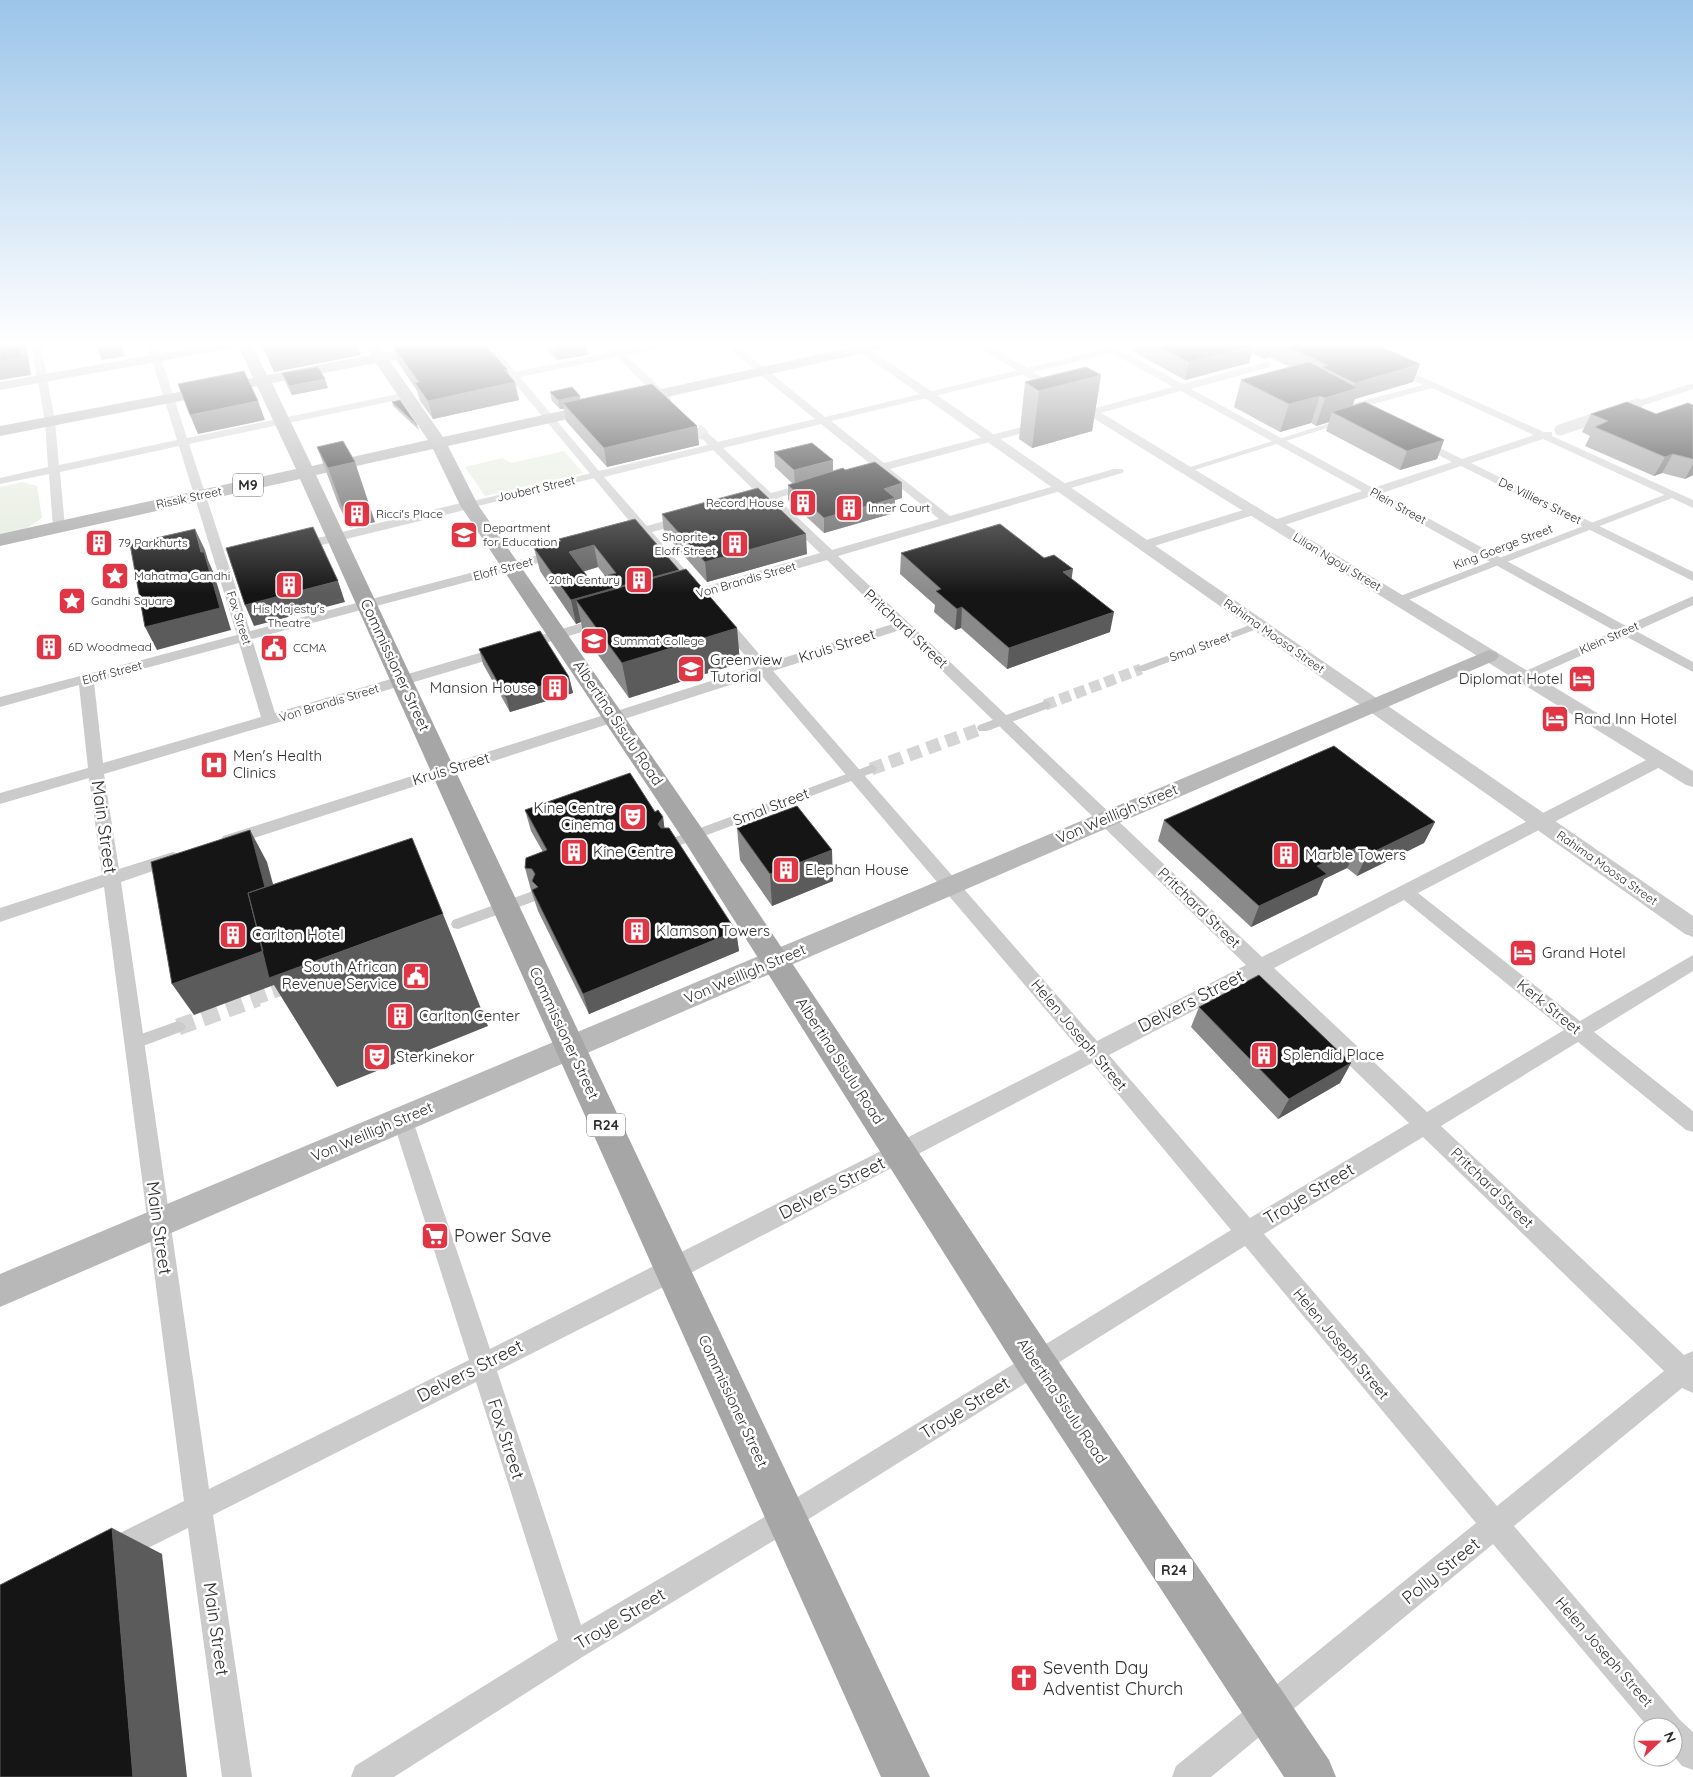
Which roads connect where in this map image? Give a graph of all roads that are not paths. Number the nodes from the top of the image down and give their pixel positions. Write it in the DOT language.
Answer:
graph roads {
  1 [pos="15,428"];
  2 [pos="51,428"];
  3 [pos="178,428"];
  4 [pos="256,428"];
  5 [pos="286,428"];
  6 [pos="429,428"];
  7 [pos="506,428"];
  8 [pos="558,428"];
  9 [pos="780,428"];
  10 [pos="833,428"];
  11 [pos="974,428"];
  12 [pos="1032,428"];
  13 [pos="1117,428"];
  14 [pos="1255,428"];
  15 [pos="1322,428"];
  16 [pos="1527,428"];
  17 [pos="1566,428"];
  18 [pos="0,431"];
  19 [pos="1543,435"];
  20 [pos="1410,436"];
  21 [pos="990,439"];
  22 [pos="710,441"];
  23 [pos="1279,441"];
  24 [pos="438,443"];
  25 [pos="183,444"];
  26 [pos="1463,463"];
  27 [pos="883,468"];
  28 [pos="54,470"];
  29 [pos="1185,470"];
  30 [pos="306,472"];
  31 [pos="1118,472"];
  32 [pos="596,475"];
  33 [pos="844,478"];
  34 [pos="0,481"];
  35 [pos="825,482"];
  36 [pos="1062,489"];
  37 [pos="1372,492"];
  38 [pos="1672,495"];
  39 [pos="200,496"];
  40 [pos="767,497"];
  41 [pos="748,502"];
  42 [pos="1693,504"];
  43 [pos="470,505"];
  44 [pos="1253,511"];
  45 [pos="701,515"];
  46 [pos="949,522"];
  47 [pos="1275,524"];
  48 [pos="1591,526"];
  49 [pos="59,527"];
  50 [pos="644,531"];
  51 [pos="625,536"];
  52 [pos="336,538"];
  53 [pos="0,540"];
  54 [pos="1144,546"];
  55 [pos="577,549"];
  56 [pos="288,550"];
  57 [pos="829,556"];
  58 [pos="1499,562"];
  59 [pos="510,567"];
  60 [pos="1693,577"];
  61 [pos="1399,600"];
  62 [pos="1693,600"];
  63 [pos="671,601"];
  64 [pos="706,601"];
  65 [pos="367,605"];
  66 [pos="614,618"];
  67 [pos="902,625"];
  68 [pos="1258,625"];
  69 [pos="1625,631"];
  70 [pos="558,635"];
  71 [pos="246,638"];
  72 [pos="1489,656"];
  73 [pos="1693,668"];
  74 [pos="764,669"];
  75 [pos="1141,669"];
  76 [pos="1524,677"];
  77 [pos="86,680"];
  78 [pos="402,682"];
  79 [pos="0,702"];
  80 [pos="1045,705"];
  81 [pos="1373,705"];
  82 [pos="615,717"];
  83 [pos="1003,720"];
  84 [pos="270,721"];
  85 [pos="983,728"];
  86 [pos="1660,760"];
  87 [pos="871,769"];
  88 [pos="96,770"];
  89 [pos="443,771"];
  90 [pos="856,775"];
  91 [pos="1693,780"];
  92 [pos="0,799"];
  93 [pos="1106,818"];
  94 [pos="1540,822"];
  95 [pos="682,840"];
  96 [pos="215,844"];
  97 [pos="187,853"];
  98 [pos="112,878"];
  99 [pos="951,885"];
  100 [pos="1404,891"];
  101 [pos="519,901"];
  102 [pos="0,915"];
  103 [pos="458,924"];
  104 [pos="1693,928"];
  105 [pos="775,961"];
  106 [pos="1693,962"];
  107 [pos="1259,966"];
  108 [pos="178,1027"];
  109 [pos="1580,1032"];
  110 [pos="136,1043"];
  111 [pos="571,1048"];
  112 [pos="1094,1052"];
  113 [pos="402,1118"];
  114 [pos="1693,1123"];
  115 [pos="1426,1125"];
  116 [pos="900,1153"];
  117 [pos="158,1224"];
  118 [pos="1247,1232"];
  119 [pos="674,1270"];
  120 [pos="0,1291"];
  121 [pos="1036,1363"];
  122 [pos="482,1365"];
  123 [pos="1690,1372"];
  124 [pos="199,1507"];
  125 [pos="787,1518"];
  126 [pos="1495,1526"];
  127 [pos="95,1560"];
  128 [pos="574,1646"];
  129 [pos="1269,1711"];
  130 [pos="1659,1717"];
  131 [pos="1683,1744"];
  132 [pos="1693,1755"];
  133 [pos="236,1777"];
  134 [pos="366,1777"];
  135 [pos="906,1777"];
  136 [pos="1187,1777"];
  137 [pos="1312,1777"];
  1 -- 18 [label="main road"];
  2 -- 28 [label="street"];
  3 -- 25 [label="street, Fox Street"];
  4 -- 25 [label="street"];
  5 -- 30 [label="main road, Commissioner Street / R24"];
  6 -- 24 [label="main road, Albertina Sisulu Road / R24"];
  7 -- 24 [label="main road, Rissik Street / M9"];
  8 -- 32 [label="street, Helen Joseph Street"];
  9 -- 22 [label="street, Joubert Street"];
  10 -- 27 [label="street"];
  11 -- 21 [label="street, Rahima Moosa Street"];
  12 -- 21 [label="street"];
  13 -- 29 [label="street, Lilian Ngoyi Street"];
  14 -- 23 [label="street, Plein Street"];
  15 -- 23 [label="street"];
  16 -- 19 [label="street"];
  17 -- 19 [label="street, bridge"];
  19 -- 26 [label="street"];
  19 -- 38 [label="street"];
  20 -- 26 [label="street, De Villiers Street"];
  21 -- 27 [label="street"];
  21 -- 36 [label="street, Rahima Moosa Street"];
  22 -- 32 [label="street, Joubert Street"];
  22 -- 40 [label="street, Pritchard Street"];
  23 -- 29 [label="street"];
  23 -- 37 [label="street, Plein Street"];
  24 -- 30 [label="main road, Rissik Street / M9"];
  24 -- 43 [label="main road, Albertina Sisulu Road / R24"];
  25 -- 28 [label="street"];
  25 -- 39 [label="street, Fox Street"];
  26 -- 37 [label="street"];
  26 -- 48 [label="street, De Villiers Street"];
  27 -- 33 [label="street"];
  27 -- 46 [label="street"];
  28 -- 34 [label="street"];
  28 -- 49 [label="street"];
  29 -- 44 [label="street, Lilian Ngoyi Street"];
  30 -- 39 [label="main road, Rissik Street / M9"];
  30 -- 52 [label="main road, Commissioner Street / R24"];
  31 -- 36 [label="street, Von Brandis Street"];
  32 -- 43 [label="street, Joubert Street"];
  32 -- 50 [label="street, Helen Joseph Street"];
  35 -- 40 [label="street"];
  36 -- 46 [label="street, Von Brandis Street"];
  36 -- 54 [label="street, Rahima Moosa Street"];
  37 -- 47 [label="street"];
  37 -- 58 [label="street, Plein Street"];
  38 -- 42 [label="street"];
  38 -- 48 [label="street, King Goerge Street"];
  39 -- 49 [label="main road, Rissik Street / M9"];
  39 -- 71 [label="street, Fox Street"];
  40 -- 41 [label="street"];
  40 -- 57 [label="street, Pritchard Street"];
  43 -- 52 [label="street, Joubert Street"];
  43 -- 59 [label="main road, Albertina Sisulu Road / R24"];
  44 -- 47 [label="street, Lilian Ngoyi Street"];
  44 -- 54 [label="street"];
  45 -- 50 [label="street"];
  46 -- 57 [label="street, Von Brandis Street"];
  47 -- 61 [label="street, Lilian Ngoyi Street"];
  48 -- 58 [label="street, King Goerge Street"];
  48 -- 60 [label="street, De Villiers Street"];
  49 -- 53 [label="main road, Rissik Street / M9"];
  50 -- 51 [label="street"];
  50 -- 64 [label="street, Helen Joseph Street"];
  52 -- 56 [label="street, Joubert Street"];
  52 -- 65 [label="main road, Commissioner Street / R24"];
  54 -- 68 [label="street, Rahima Moosa Street"];
  55 -- 59 [label="street, Eloff Street"];
  57 -- 64 [label="street, Von Brandis Street"];
  57 -- 67 [label="street, Pritchard Street"];
  58 -- 61 [label="street, King Goerge Street"];
  58 -- 69 [label="street, Plein Street"];
  59 -- 65 [label="street, Eloff Street"];
  59 -- 70 [label="main road, Albertina Sisulu Road / R24"];
  61 -- 72 [label="street, Lilian Ngoyi Street"];
  62 -- 69 [label="street, Klein Street"];
  63 -- 64 [label="street, Von Brandis Street"];
  64 -- 74 [label="street, Helen Joseph Street"];
  65 -- 71 [label="street, Eloff Street"];
  65 -- 78 [label="main road, Commissioner Street / R24"];
  66 -- 70 [label="street, Von Brandis Street"];
  67 -- 74 [label="street, Kruis Street"];
  67 -- 83 [label="street, Pritchard Street"];
  68 -- 75 [label="street, Smal Street"];
  68 -- 81 [label="street, Rahima Moosa Street"];
  69 -- 73 [label="street, Plein Street"];
  69 -- 76 [label="street, Klein Street"];
  70 -- 78 [label="street, Von Brandis Street"];
  70 -- 82 [label="main road, Albertina Sisulu Road / R24"];
  71 -- 77 [label="street, Eloff Street"];
  71 -- 84 [label="street, Fox Street"];
  72 -- 76 [label="street, Lilian Ngoyi Street"];
  72 -- 81 [label="main road, Von Weilligh Street"];
  74 -- 82 [label="street, Kruis Street"];
  74 -- 90 [label="street, Helen Joseph Street"];
  76 -- 86 [label="street, Lilian Ngoyi Street"];
  77 -- 79 [label="street, Eloff Street"];
  77 -- 88 [label="street, Main Street"];
  78 -- 84 [label="street, Von Brandis Street"];
  78 -- 89 [label="main road, Commissioner Street / R24"];
  80 -- 83 [label="street"];
  81 -- 93 [label="main road, Von Weilligh Street"];
  81 -- 94 [label="street, Rahima Moosa Street"];
  82 -- 89 [label="street, Kruis Street"];
  82 -- 95 [label="main road, Albertina Sisulu Road / R24"];
  83 -- 85 [label="street"];
  83 -- 93 [label="street, Pritchard Street"];
  84 -- 88 [label="street, Von Brandis Street"];
  86 -- 91 [label="street, Lilian Ngoyi Street"];
  86 -- 94 [label="street, Delvers Street"];
  87 -- 90 [label="street, Smal Street"];
  88 -- 92 [label="street, Von Brandis Street"];
  88 -- 98 [label="street, Main Street"];
  89 -- 96 [label="street, Kruis Street"];
  89 -- 101 [label="main road, Commissioner Street / R24"];
  90 -- 95 [label="street, Smal Street"];
  90 -- 99 [label="street, Helen Joseph Street"];
  93 -- 99 [label="main road, Von Weilligh Street"];
  93 -- 107 [label="street, Pritchard Street"];
  94 -- 100 [label="street, Delvers Street"];
  94 -- 104 [label="street, Rahima Moosa Street"];
  95 -- 105 [label="main road, Albertina Sisulu Road / R24"];
  97 -- 98 [label="street"];
  98 -- 102 [label="street"];
  98 -- 110 [label="street, Main Street"];
  99 -- 105 [label="main road, Von Weilligh Street"];
  99 -- 112 [label="street, Helen Joseph Street"];
  100 -- 107 [label="street, Delvers Street"];
  100 -- 109 [label="street, Kerk Street"];
  101 -- 103 [label="street"];
  101 -- 111 [label="main road, Commissioner Street / R24"];
  105 -- 111 [label="main road, Von Weilligh Street"];
  105 -- 116 [label="main road, Albertina Sisulu Road / R24"];
  106 -- 109 [label="street, Troye Street"];
  107 -- 112 [label="street, Delvers Street"];
  107 -- 115 [label="street, Pritchard Street"];
  108 -- 110 [label="street"];
  109 -- 114 [label="street, Kerk Street"];
  109 -- 115 [label="street, Troye Street"];
  110 -- 117 [label="street, Main Street"];
  111 -- 113 [label="main road, Von Weilligh Street"];
  111 -- 119 [label="main road, Commissioner Street / R24"];
  112 -- 116 [label="street, Delvers Street"];
  112 -- 118 [label="street, Helen Joseph Street"];
  113 -- 117 [label="main road, Von Weilligh Street"];
  113 -- 122 [label="street, Fox Street"];
  115 -- 118 [label="street, Troye Street"];
  115 -- 123 [label="street, Pritchard Street"];
  116 -- 119 [label="street, Delvers Street"];
  116 -- 121 [label="main road, Albertina Sisulu Road / R24"];
  117 -- 120 [label="main road, Von Weilligh Street"];
  117 -- 124 [label="street, Main Street"];
  118 -- 121 [label="street, Troye Street"];
  118 -- 126 [label="street, Helen Joseph Street"];
  119 -- 122 [label="street, Delvers Street"];
  119 -- 125 [label="main road, Commissioner Street / R24"];
  121 -- 125 [label="street, Troye Street"];
  121 -- 129 [label="main road, Albertina Sisulu Road / R24"];
  122 -- 124 [label="street, Delvers Street"];
  122 -- 128 [label="street, Fox Street"];
  123 -- 126 [label="street, Polly Street"];
  124 -- 127 [label="street, Delvers Street"];
  124 -- 133 [label="street, Main Street"];
  125 -- 128 [label="street, Troye Street"];
  125 -- 135 [label="main road, Commissioner Street / R24"];
  126 -- 129 [label="street, Polly Street"];
  126 -- 130 [label="street, Helen Joseph Street"];
  128 -- 134 [label="street, Troye Street"];
  129 -- 136 [label="street, Polly Street"];
  129 -- 137 [label="main road, Albertina Sisulu Road / R24"];
  131 -- 132 [label="street"];
}
